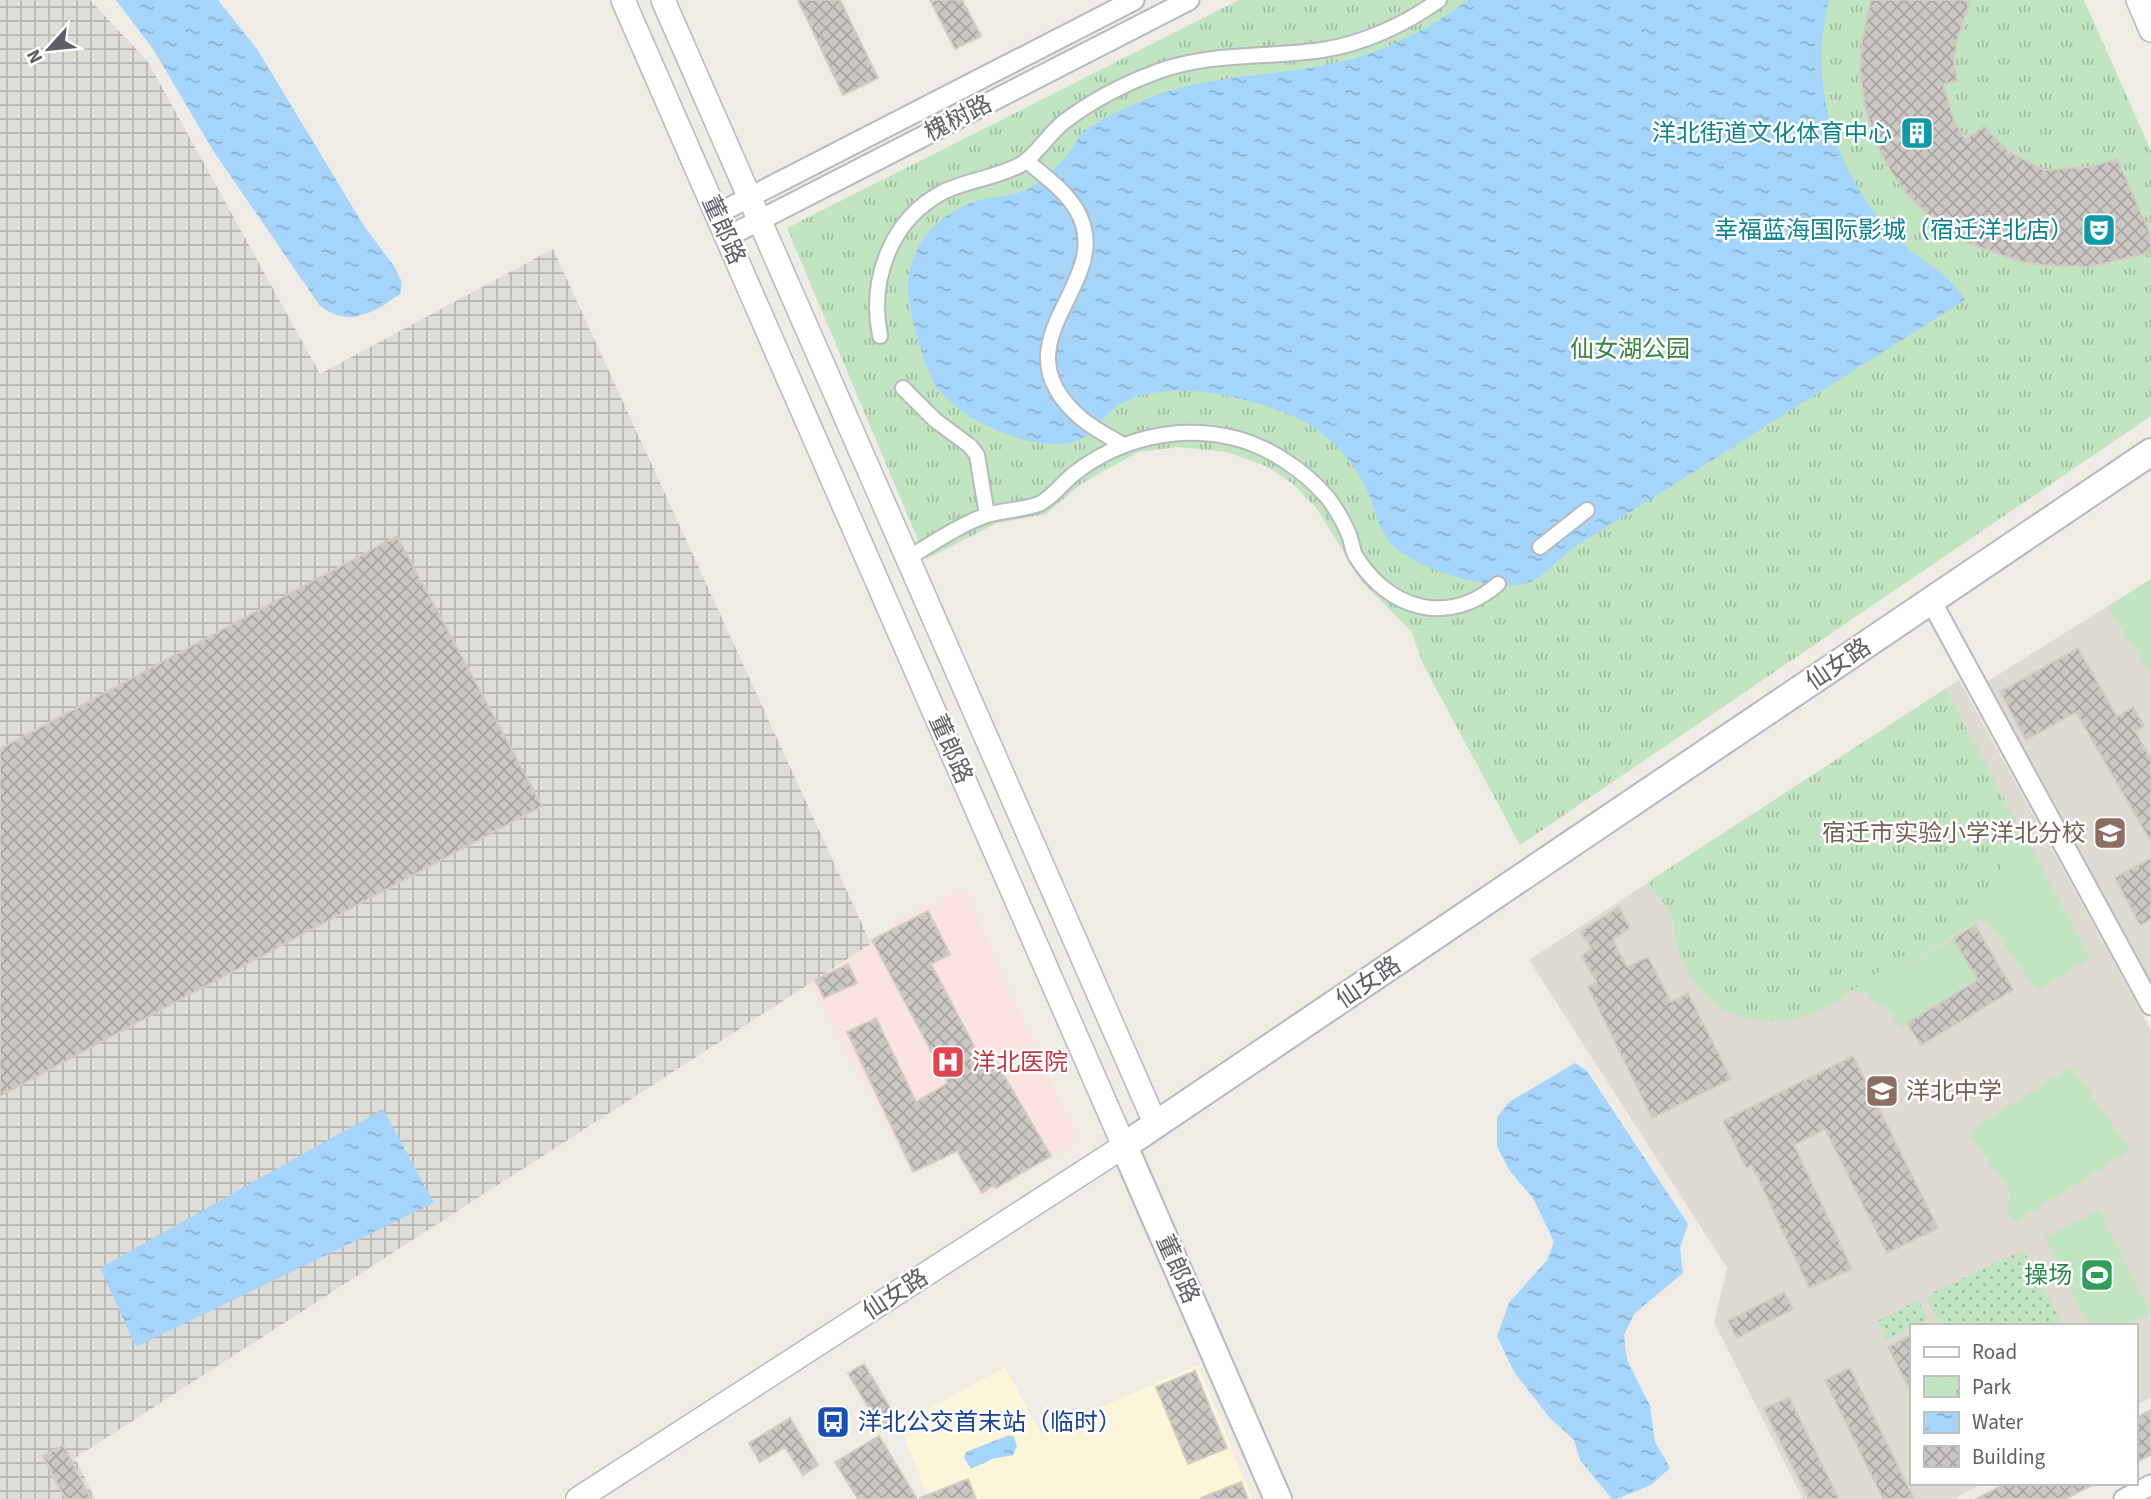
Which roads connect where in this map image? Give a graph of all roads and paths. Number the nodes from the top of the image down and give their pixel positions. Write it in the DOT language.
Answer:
graph roads {
  1 [pos="623,0"];
  2 [pos="663,0"];
  3 [pos="1134,0"];
  4 [pos="1189,0"];
  5 [pos="1439,0"];
  6 [pos="2138,0"];
  7 [pos="2151,30"];
  8 [pos="1027,161"];
  9 [pos="750,198"];
  10 [pos="717,214"];
  11 [pos="760,220"];
  12 [pos="727,237"];
  13 [pos="880,336"];
  14 [pos="903,388"];
  15 [pos="1123,445"];
  16 [pos="2151,452"];
  17 [pos="1587,510"];
  18 [pos="987,515"];
  19 [pos="1540,547"];
  20 [pos="908,558"];
  21 [pos="1496,586"];
  22 [pos="1931,601"];
  23 [pos="2151,1004"];
  24 [pos="1156,1125"];
  25 [pos="1124,1146"];
  26 [pos="2151,1485"];
  27 [pos="578,1499"];
  28 [pos="1278,1499"];
  29 [pos="2124,1499"];
  1 -- 10 [label="street, 董郎路"];
  2 -- 9 [label="street, 董郎路"];
  3 -- 9 [label="street, 槐树路"];
  4 -- 11 [label="street, 槐树路"];
  5 -- 8 [label="street"];
  6 -- 7 [label="street"];
  8 -- 13 [label="street"];
  8 -- 15 [label="street"];
  9 -- 10 [label="street, 槐树路"];
  9 -- 11 [label="street, 董郎路"];
  10 -- 12 [label="street, 董郎路"];
  11 -- 12 [label="street, 槐树路"];
  11 -- 20 [label="street, 董郎路"];
  12 -- 25 [label="street, 董郎路"];
  14 -- 18 [label="street"];
  15 -- 18 [label="street"];
  15 -- 21 [label="street"];
  16 -- 22 [label="main road, 仙女路"];
  17 -- 19 [label="street"];
  18 -- 20 [label="street"];
  20 -- 24 [label="street, 董郎路"];
  22 -- 23 [label="street"];
  22 -- 24 [label="main road, 仙女路"];
  24 -- 25 [label="main road, 仙女路"];
  25 -- 27 [label="street, 仙女路"];
  25 -- 28 [label="main road, 董郎路"];
  26 -- 29 [label="street"];
}
